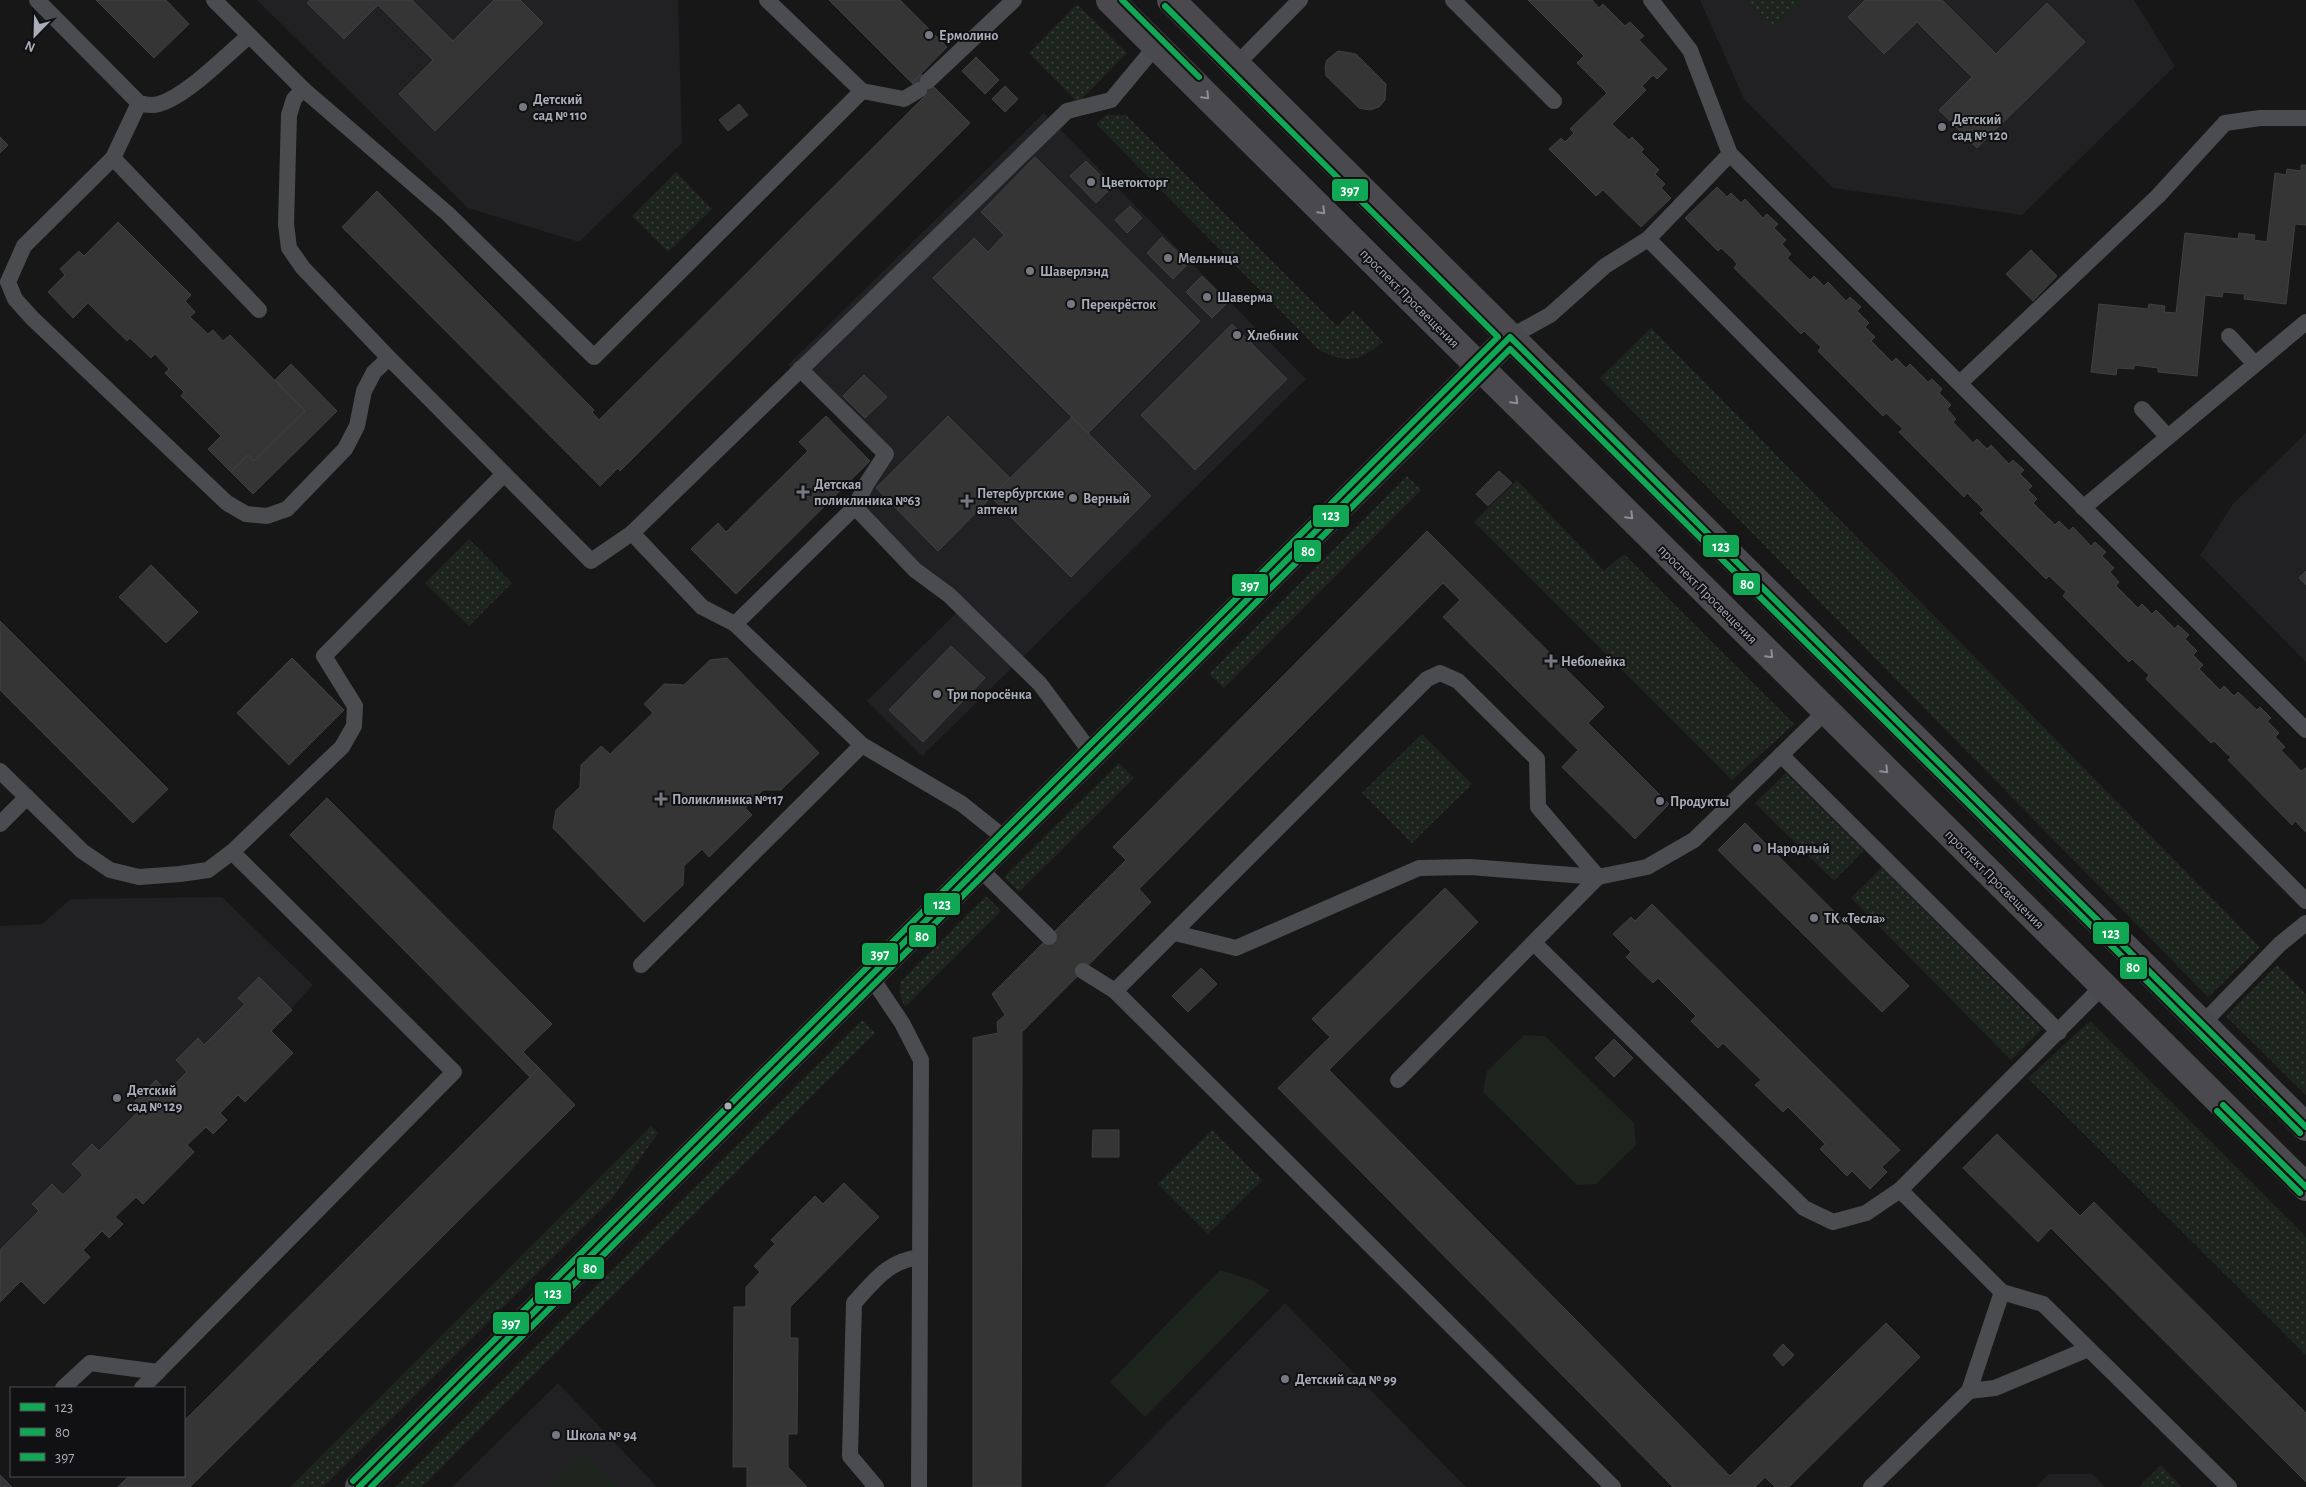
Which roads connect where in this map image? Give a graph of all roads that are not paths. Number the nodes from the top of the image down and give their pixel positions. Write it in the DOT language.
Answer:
graph roads {
  1 [pos="37,0"];
  2 [pos="214,0"];
  3 [pos="767,0"];
  4 [pos="1014,0"];
  5 [pos="1110,0"];
  6 [pos="1171,0"];
  7 [pos="1300,0"];
  8 [pos="1453,0"];
  9 [pos="1651,0"];
  10 [pos="249,36"];
  11 [pos="1156,46"];
  12 [pos="1236,65"];
  13 [pos="303,89"];
  14 [pos="862,91"];
  15 [pos="1554,101"];
  16 [pos="139,103"];
  17 [pos="2306,118"];
  18 [pos="1730,154"];
  19 [pos="113,158"];
  20 [pos="1648,238"];
  21 [pos="259,310"];
  22 [pos="2306,322"];
  23 [pos="2229,336"];
  24 [pos="1510,337"];
  25 [pos="389,358"];
  26 [pos="2255,364"];
  27 [pos="1480,367"];
  28 [pos="800,369"];
  29 [pos="1960,383"];
  30 [pos="2142,409"];
  31 [pos="2168,437"];
  32 [pos="504,474"];
  33 [pos="855,507"];
  34 [pos="2083,508"];
  35 [pos="632,533"];
  36 [pos="735,624"];
  37 [pos="1826,711"];
  38 [pos="2306,730"];
  39 [pos="862,745"];
  40 [pos="1093,755"];
  41 [pos="1781,755"];
  42 [pos="0,771"];
  43 [pos="28,797"];
  44 [pos="0,824"];
  45 [pos="1007,840"];
  46 [pos="232,852"];
  47 [pos="979,868"];
  48 [pos="1598,876"];
  49 [pos="2306,901"];
  50 [pos="2306,923"];
  51 [pos="1174,933"];
  52 [pos="1048,937"];
  53 [pos="1534,943"];
  54 [pos="641,965"];
  55 [pos="1083,971"];
  56 [pos="871,977"];
  57 [pos="2103,986"];
  58 [pos="1115,991"];
  59 [pos="2202,1024"];
  60 [pos="2059,1032"];
  61 [pos="1398,1080"];
  62 [pos="2306,1127"];
  63 [pos="2306,1187"];
  64 [pos="1900,1190"];
  65 [pos="920,1257"];
  66 [pos="2002,1292"];
  67 [pos="2088,1349"];
  68 [pos="158,1372"];
  69 [pos="64,1387"];
  70 [pos="143,1387"];
  71 [pos="1969,1391"];
  72 [pos="359,1487"];
  73 [pos="876,1487"];
  74 [pos="920,1487"];
  75 [pos="1613,1487"];
  76 [pos="1871,1487"];
  77 [pos="2229,1487"];
  1 -- 16 [label="lane"];
  2 -- 10 [label="lane"];
  3 -- 14 [label="lane"];
  4 -- 14 [label="lane"];
  5 -- 11 [label="main road, проспект Просвещения"];
  6 -- 12 [label="main road"];
  7 -- 12 [label="lane"];
  8 -- 15 [label="lane"];
  9 -- 18 [label="lane"];
  10 -- 13 [label="lane"];
  10 -- 16 [label="lane"];
  11 -- 27 [label="main road, проспект Просвещения, one-way"];
  11 -- 28 [label="lane"];
  12 -- 24 [label="main road"];
  13 -- 14 [label="lane"];
  13 -- 25 [label="lane"];
  16 -- 19 [label="lane"];
  17 -- 29 [label="lane"];
  18 -- 20 [label="lane"];
  18 -- 29 [label="lane"];
  19 -- 21 [label="lane"];
  19 -- 25 [label="lane"];
  20 -- 24 [label="lane"];
  20 -- 49 [label="lane"];
  22 -- 26 [label="lane"];
  23 -- 26 [label="lane"];
  24 -- 27 [label="street"];
  24 -- 59 [label="main road"];
  25 -- 32 [label="lane"];
  26 -- 31 [label="lane"];
  27 -- 37 [label="main road, проспект Просвещения, one-way"];
  27 -- 40 [label="street"];
  28 -- 33 [label="lane"];
  28 -- 35 [label="lane"];
  29 -- 34 [label="lane"];
  30 -- 31 [label="lane"];
  31 -- 34 [label="lane"];
  32 -- 35 [label="lane"];
  32 -- 46 [label="lane"];
  33 -- 36 [label="lane"];
  33 -- 40 [label="lane"];
  34 -- 38 [label="lane"];
  35 -- 36 [label="lane"];
  36 -- 39 [label="lane"];
  37 -- 41 [label="lane"];
  37 -- 57 [label="main road, проспект Просвещения, one-way"];
  39 -- 45 [label="lane"];
  39 -- 54 [label="lane"];
  40 -- 45 [label="street"];
  41 -- 48 [label="lane"];
  41 -- 60 [label="lane"];
  42 -- 43 [label="lane"];
  43 -- 44 [label="lane"];
  43 -- 46 [label="lane"];
  45 -- 47 [label="street"];
  46 -- 68 [label="lane"];
  47 -- 52 [label="lane"];
  47 -- 56 [label="street"];
  48 -- 51 [label="lane"];
  48 -- 51 [label="lane"];
  48 -- 53 [label="lane"];
  50 -- 59 [label="lane"];
  51 -- 58 [label="lane"];
  53 -- 61 [label="lane"];
  53 -- 64 [label="lane"];
  55 -- 58 [label="lane"];
  56 -- 65 [label="lane"];
  56 -- 72 [label="street"];
  57 -- 60 [label="lane"];
  57 -- 63 [label="main road, проспект Просвещения"];
  58 -- 75 [label="lane"];
  59 -- 62 [label="main road"];
  60 -- 64 [label="lane"];
  64 -- 66 [label="lane"];
  65 -- 73 [label="lane"];
  65 -- 74 [label="lane"];
  66 -- 67 [label="lane"];
  66 -- 71 [label="lane"];
  67 -- 71 [label="lane"];
  67 -- 77 [label="lane"];
  68 -- 69 [label="lane"];
  68 -- 70 [label="lane"];
  71 -- 76 [label="lane"];
}
